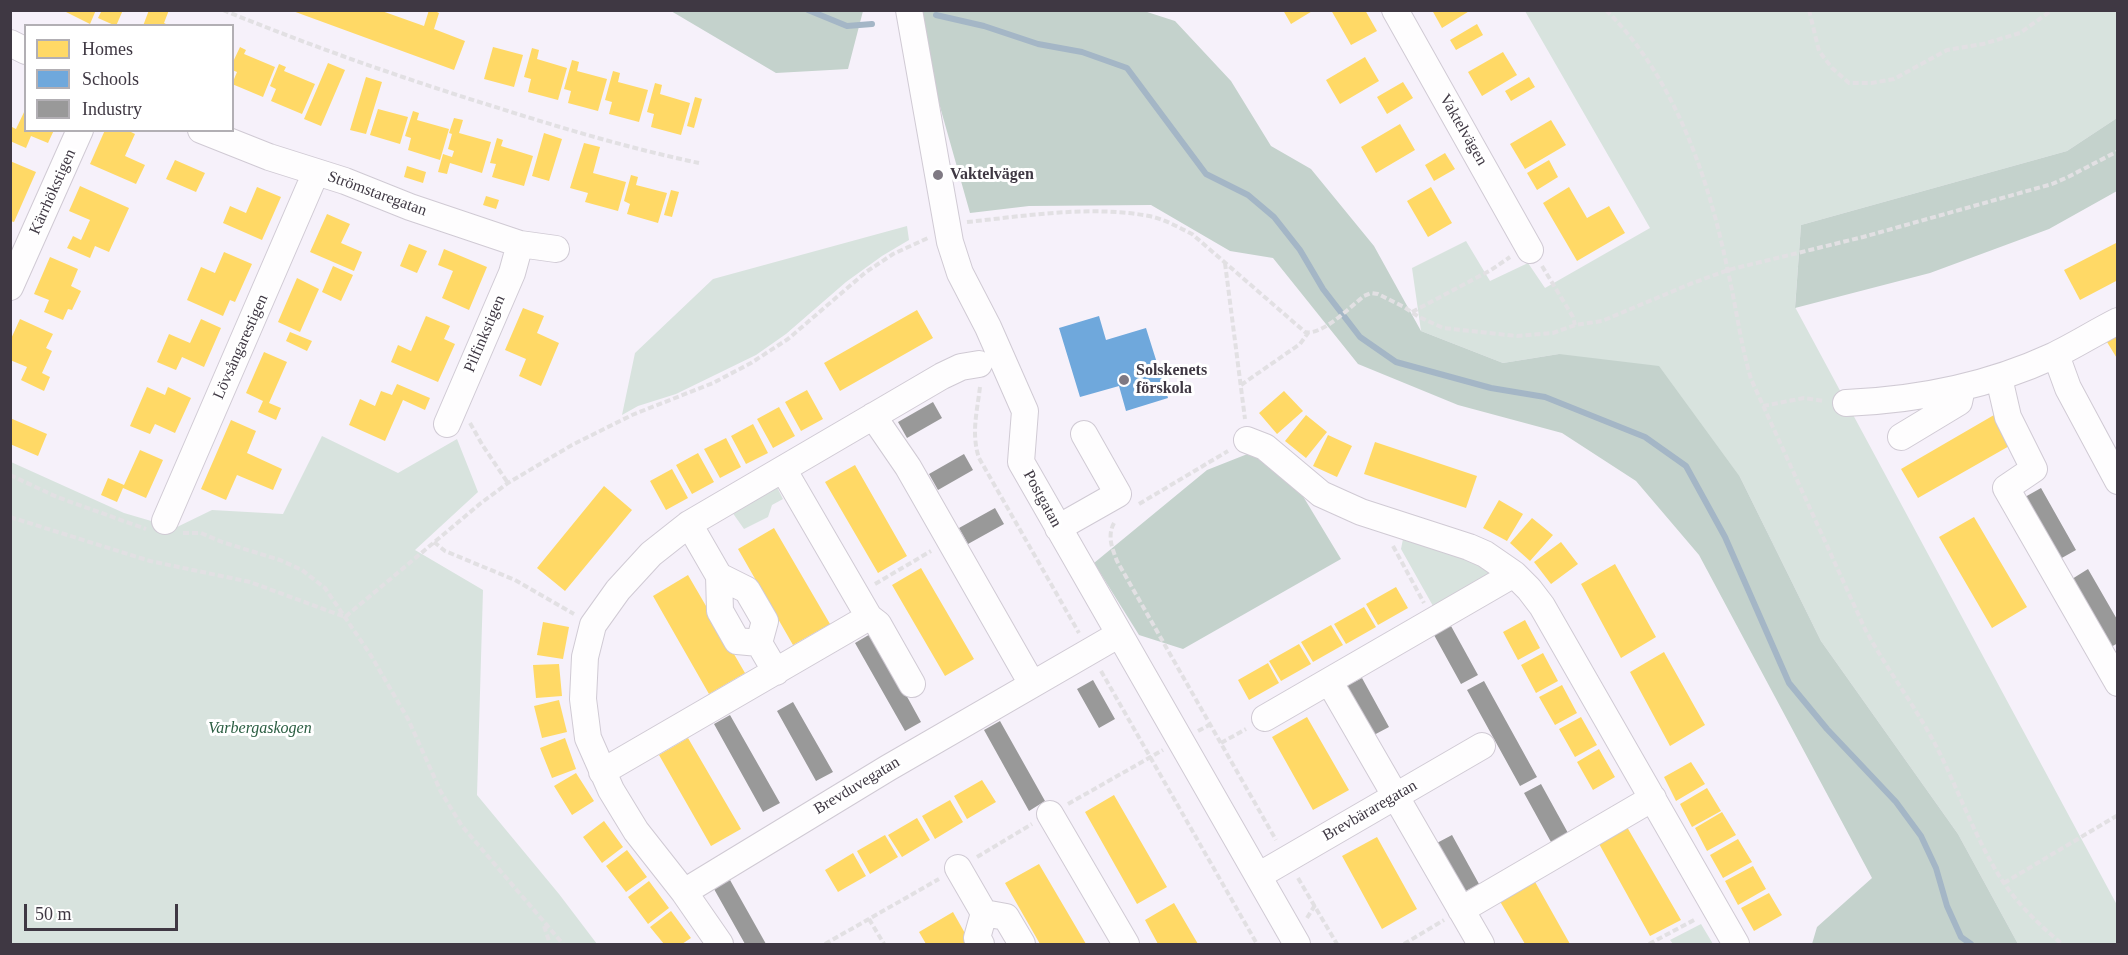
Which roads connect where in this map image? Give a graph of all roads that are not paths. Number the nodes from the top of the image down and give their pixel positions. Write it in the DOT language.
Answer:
graph roads {
  1 [pos="909,10"];
  2 [pos="1395,10"];
  3 [pos="10,44"];
  4 [pos="24,50"];
  5 [pos="79,132"];
  6 [pos="206,132"];
  7 [pos="316,172"];
  8 [pos="520,244"];
  9 [pos="556,249"];
  10 [pos="1530,250"];
  11 [pos="10,287"];
  12 [pos="2118,321"];
  13 [pos="2056,355"];
  14 [pos="978,364"];
  15 [pos="2000,378"];
  16 [pos="1962,388"];
  17 [pos="1846,403"];
  18 [pos="873,416"];
  19 [pos="447,424"];
  20 [pos="1084,434"];
  21 [pos="1901,437"];
  22 [pos="1247,440"];
  23 [pos="783,469"];
  24 [pos="2118,481"];
  25 [pos="689,524"];
  26 [pos="164,528"];
  27 [pos="1058,528"];
  28 [pos="1514,574"];
  29 [pos="720,576"];
  30 [pos="863,606"];
  31 [pos="1118,635"];
  32 [pos="759,643"];
  33 [pos="776,672"];
  34 [pos="1329,681"];
  35 [pos="2118,683"];
  36 [pos="912,684"];
  37 [pos="1032,684"];
  38 [pos="1265,718"];
  39 [pos="1482,746"];
  40 [pos="602,772"];
  41 [pos="1396,796"];
  42 [pos="1653,798"];
  43 [pos="1050,814"];
  44 [pos="958,868"];
  45 [pos="1258,876"];
  46 [pos="684,892"];
  47 [pos="1461,910"];
  48 [pos="984,914"];
  49 [pos="720,945"];
  50 [pos="981,945"];
  51 [pos="1022,945"];
  52 [pos="1126,945"];
  53 [pos="1297,945"];
  54 [pos="1481,945"];
  55 [pos="1736,945"];
  1 -- 27 [label="street, Postgatan"];
  2 -- 10 [label="street, Vaktelvägen"];
  3 -- 4 [label="street"];
  5 -- 11 [label="street, Kärrhökstigen"];
  6 -- 7 [label="street, Strömstaregatan"];
  7 -- 8 [label="street, Strömstaregatan"];
  7 -- 26 [label="street, Lövsångarestigen"];
  8 -- 9 [label="street, Strömstaregatan"];
  8 -- 19 [label="street, Pilfinkstigen"];
  12 -- 13 [label="street"];
  13 -- 15 [label="street"];
  13 -- 24 [label="street"];
  14 -- 18 [label="street"];
  15 -- 16 [label="street"];
  15 -- 35 [label="street"];
  16 -- 17 [label="street"];
  16 -- 21 [label="street"];
  18 -- 23 [label="street"];
  18 -- 37 [label="street"];
  20 -- 27 [label="street"];
  22 -- 28 [label="street"];
  23 -- 25 [label="street"];
  23 -- 30 [label="street"];
  25 -- 29 [label="street"];
  25 -- 40 [label="street"];
  27 -- 31 [label="street, Postgatan"];
  28 -- 34 [label="street"];
  28 -- 42 [label="street"];
  29 -- 32 [label="street"];
  29 -- 32 [label="street"];
  30 -- 33 [label="street"];
  30 -- 36 [label="street"];
  31 -- 37 [label="street, Brevduvegatan"];
  31 -- 45 [label="street, Postgatan"];
  32 -- 33 [label="street"];
  33 -- 40 [label="street"];
  34 -- 38 [label="street"];
  34 -- 41 [label="street"];
  37 -- 46 [label="street, Brevduvegatan"];
  39 -- 41 [label="street, Brevbäraregatan"];
  40 -- 46 [label="street"];
  41 -- 45 [label="street, Brevbäraregatan"];
  41 -- 47 [label="street"];
  42 -- 47 [label="street"];
  42 -- 55 [label="street"];
  43 -- 52 [label="street"];
  44 -- 48 [label="street"];
  45 -- 53 [label="street, Postgatan"];
  46 -- 49 [label="street"];
  47 -- 54 [label="street"];
  48 -- 50 [label="street"];
  48 -- 51 [label="street"];
}
